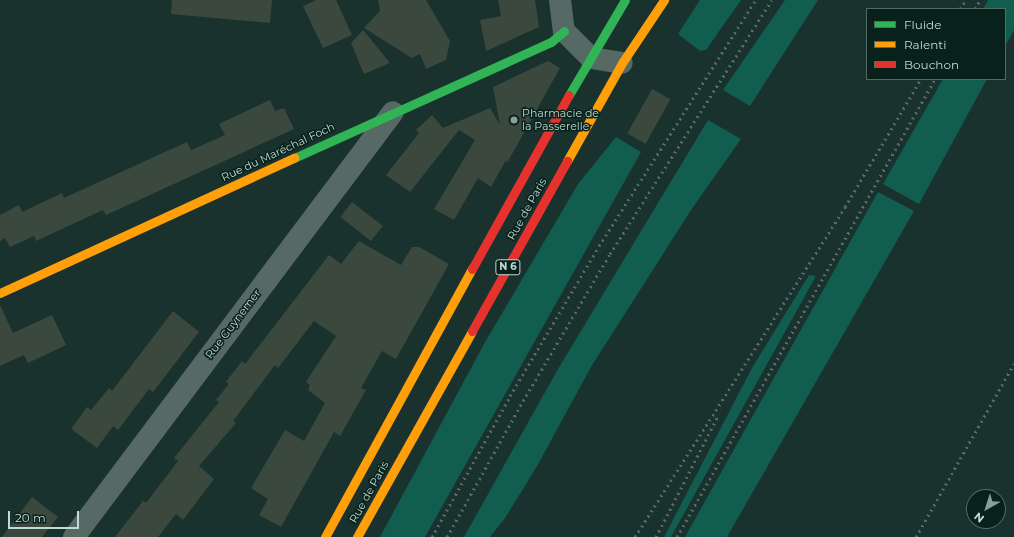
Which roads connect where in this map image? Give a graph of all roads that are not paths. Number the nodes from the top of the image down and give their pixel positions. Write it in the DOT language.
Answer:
graph roads {
  1 [pos="560,0"];
  2 [pos="625,0"];
  3 [pos="664,0"];
  4 [pos="564,31"];
  5 [pos="591,58"];
  6 [pos="622,63"];
  7 [pos="393,112"];
  8 [pos="0,293"];
  9 [pos="74,537"];
  10 [pos="325,537"];
  11 [pos="357,537"];
  1 -- 4 [label="street"];
  2 -- 5 [label="main road, Rue de Paris / N 6"];
  3 -- 6 [label="main road, Rue de Paris / N 6"];
  4 -- 5 [label="street"];
  4 -- 7 [label="main road, Rue du Maréchal Foch"];
  5 -- 6 [label="street"];
  5 -- 10 [label="main road, Rue de Paris / N 6"];
  6 -- 11 [label="main road, Rue de Paris / N 6"];
  7 -- 8 [label="main road, Rue du Maréchal Foch"];
  7 -- 9 [label="street, Rue Guynemer"];
}
